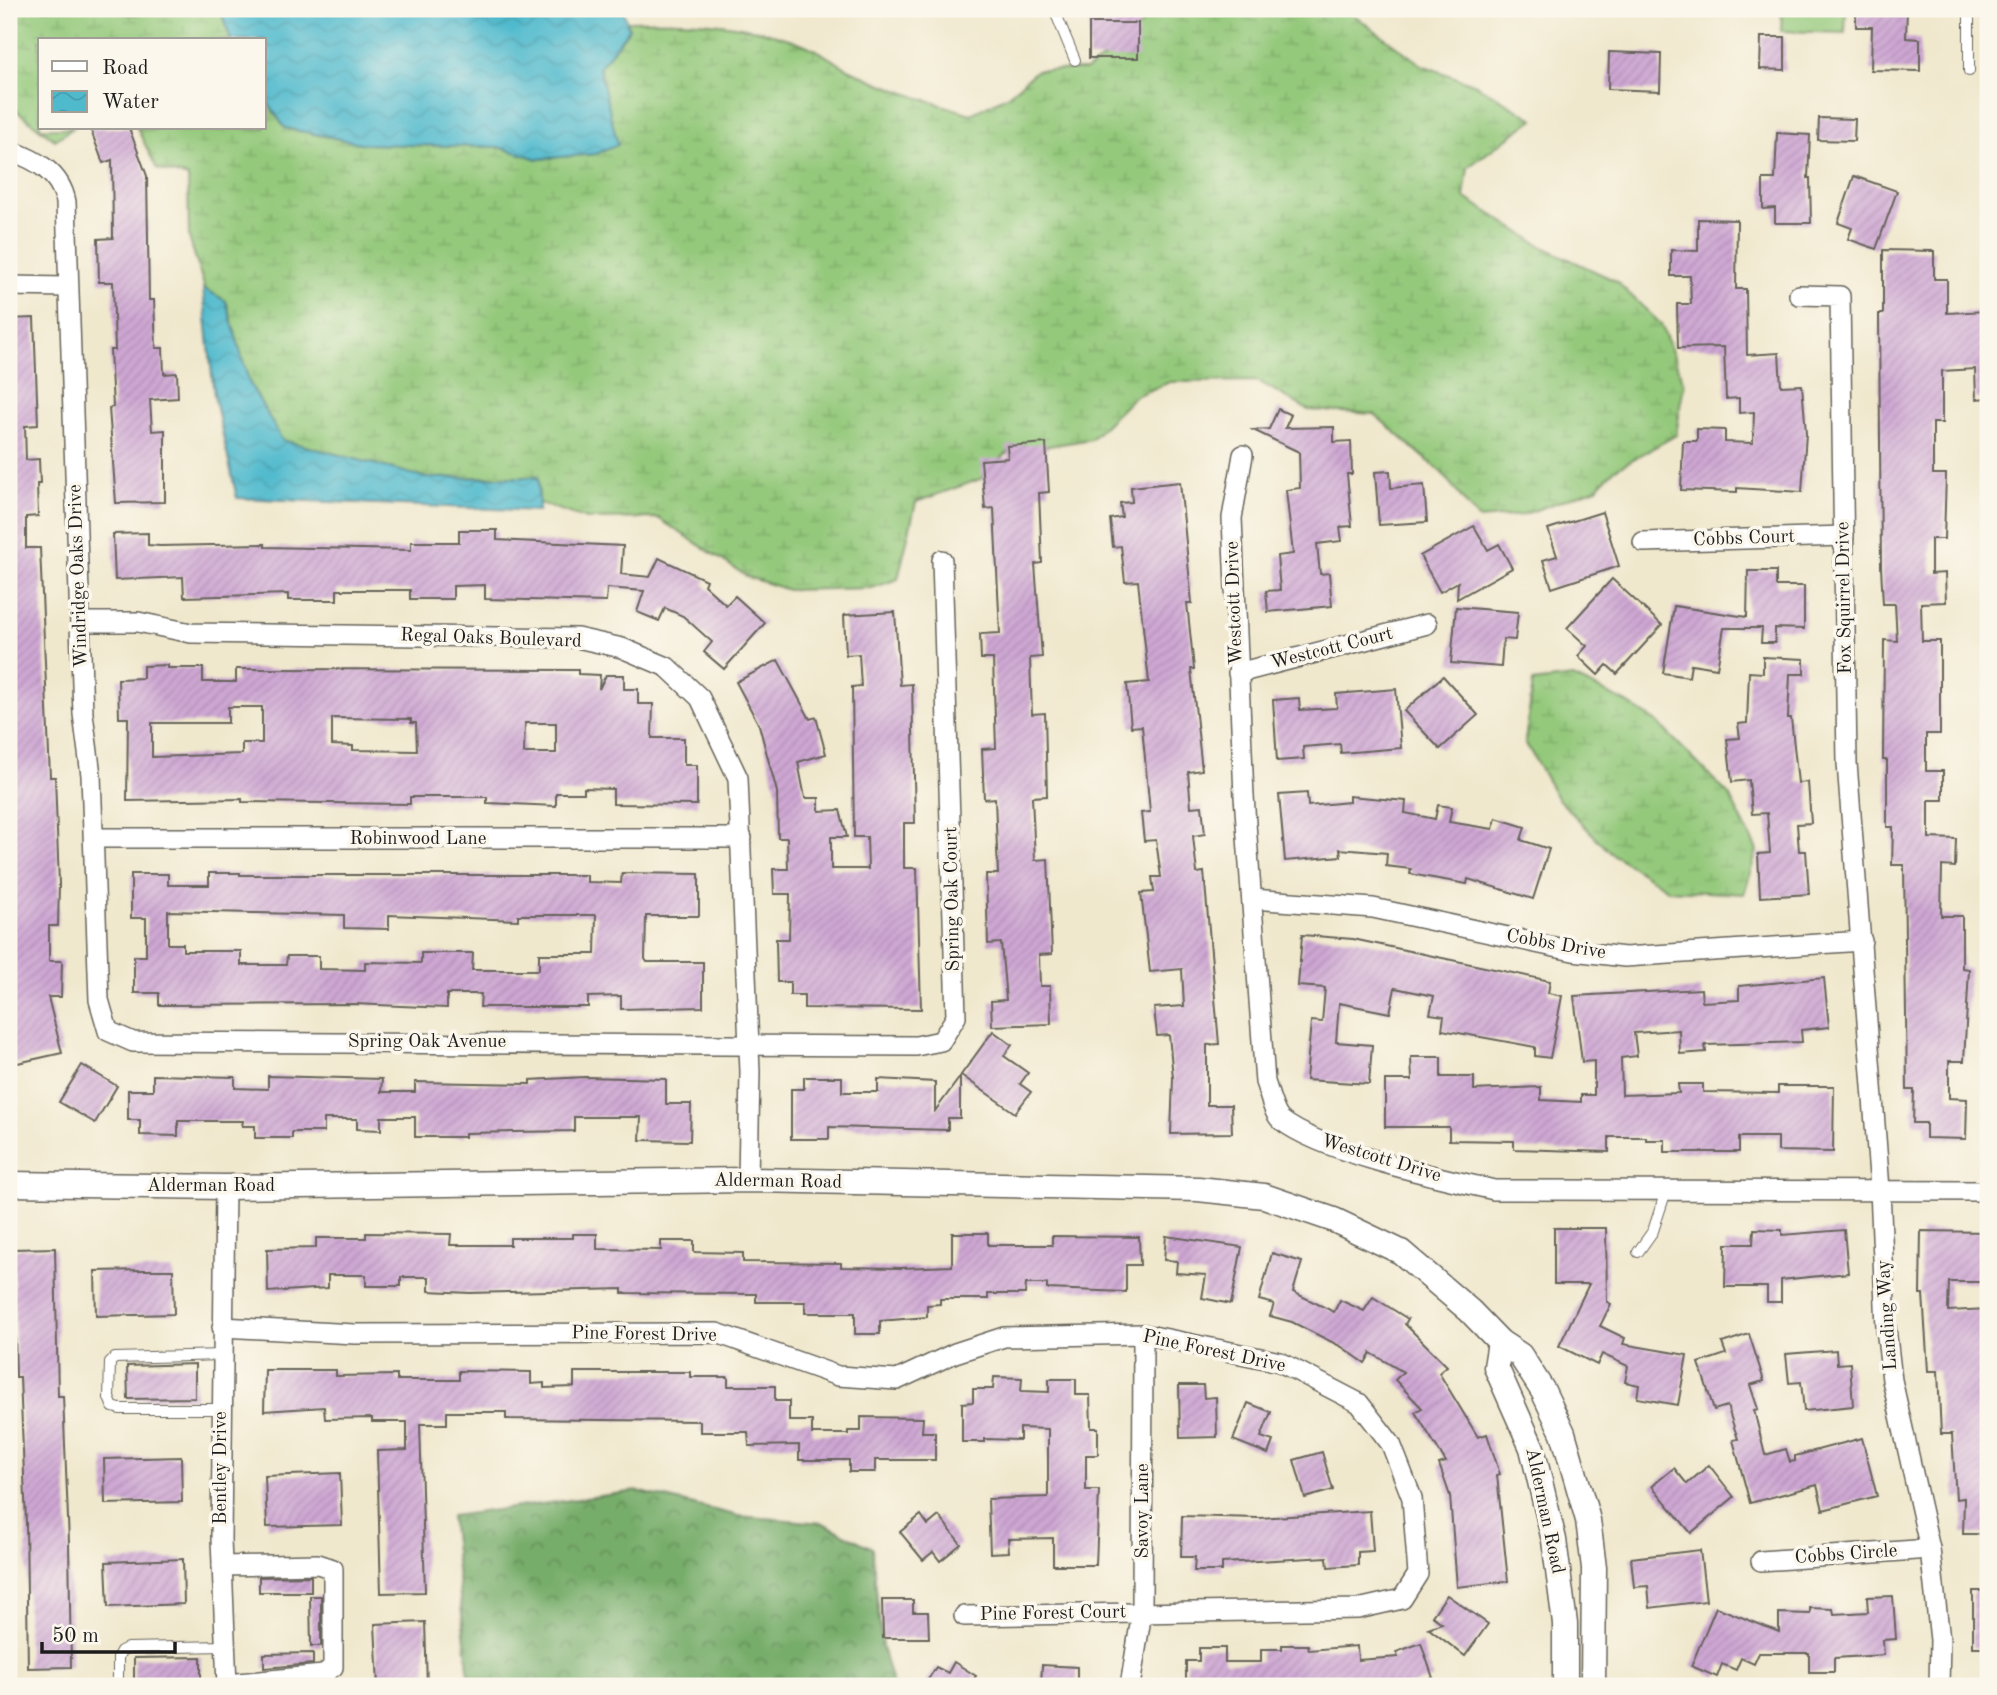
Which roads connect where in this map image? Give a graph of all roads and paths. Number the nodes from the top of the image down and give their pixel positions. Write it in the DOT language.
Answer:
graph roads {
  1 [pos="1054,9"];
  2 [pos="1969,9"];
  3 [pos="1075,60"];
  4 [pos="1969,71"];
  5 [pos="9,150"];
  6 [pos="9,286"];
  7 [pos="67,287"];
  8 [pos="1799,295"];
  9 [pos="1243,455"];
  10 [pos="1844,536"];
  11 [pos="1643,541"];
  12 [pos="942,560"];
  13 [pos="80,622"];
  14 [pos="1427,624"];
  15 [pos="1238,673"];
  16 [pos="94,838"];
  17 [pos="742,838"];
  18 [pos="1252,899"];
  19 [pos="1862,940"];
  20 [pos="108,1031"];
  21 [pos="749,1044"];
  22 [pos="748,1180"];
  23 [pos="9,1184"];
  24 [pos="225,1187"];
  25 [pos="1880,1189"];
  26 [pos="1666,1191"];
  27 [pos="1988,1191"];
  28 [pos="1638,1252"];
  29 [pos="222,1327"];
  30 [pos="1143,1334"];
  31 [pos="1500,1342"];
  32 [pos="222,1355"];
  33 [pos="221,1409"];
  34 [pos="1930,1549"];
  35 [pos="1761,1561"];
  36 [pos="222,1566"];
  37 [pos="1142,1612"];
  38 [pos="964,1616"];
  39 [pos="226,1646"];
  40 [pos="227,1685"];
  41 [pos="118,1686"];
  42 [pos="1130,1686"];
  43 [pos="1564,1686"];
  44 [pos="1593,1686"];
  45 [pos="1939,1686"];
  1 -- 3 [label="lane"];
  2 -- 4 [label="lane"];
  5 -- 7 [label="street, Windridge Oaks Drive"];
  6 -- 7 [label="street"];
  7 -- 13 [label="street, Windridge Oaks Drive"];
  8 -- 10 [label="street, Fox Squirrel Drive"];
  9 -- 15 [label="street, Westcott Drive"];
  10 -- 11 [label="street, Cobbs Court"];
  10 -- 19 [label="street, Fox Squirrel Drive"];
  12 -- 21 [label="street, Spring Oak Court"];
  13 -- 16 [label="street, Windridge Oaks Drive"];
  13 -- 17 [label="street, Regal Oaks Boulevard"];
  14 -- 15 [label="street, Westcott Court"];
  15 -- 18 [label="street, Westcott Drive"];
  16 -- 17 [label="street, Robinwood Lane"];
  16 -- 20 [label="street, Windridge Oaks Drive"];
  17 -- 21 [label="street, Regal Oaks Boulevard"];
  18 -- 19 [label="street, Cobbs Drive"];
  18 -- 26 [label="street, Westcott Drive"];
  19 -- 25 [label="street, Landing Way"];
  20 -- 21 [label="street, Spring Oak Avenue"];
  21 -- 22 [label="street, Regal Oaks Boulevard"];
  22 -- 24 [label="street, Alderman Road"];
  22 -- 31 [label="street, Alderman Road"];
  23 -- 24 [label="street, Alderman Road"];
  24 -- 29 [label="street, Bentley Drive"];
  25 -- 26 [label="street, Westcott Drive"];
  25 -- 27 [label="street, Westcott Drive"];
  25 -- 34 [label="street, Landing Way"];
  26 -- 28 [label="lane"];
  29 -- 30 [label="street, Pine Forest Drive"];
  29 -- 32 [label="street, Bentley Drive"];
  30 -- 37 [label="street, Savoy Lane"];
  30 -- 37 [label="street, Pine Forest Drive"];
  31 -- 43 [label="street, Alderman Road"];
  31 -- 44 [label="street, Alderman Road"];
  32 -- 33 [label="street, Bentley Drive"];
  32 -- 33 [label="lane"];
  33 -- 36 [label="street, Bentley Drive"];
  34 -- 35 [label="street, Cobbs Circle"];
  34 -- 45 [label="street, Landing Way"];
  36 -- 39 [label="street, Bentley Drive"];
  36 -- 40 [label="street"];
  37 -- 38 [label="street, Pine Forest Court"];
  37 -- 42 [label="street, Savoy Lane"];
  39 -- 40 [label="street, Bentley Drive"];
  39 -- 41 [label="lane"];
}
